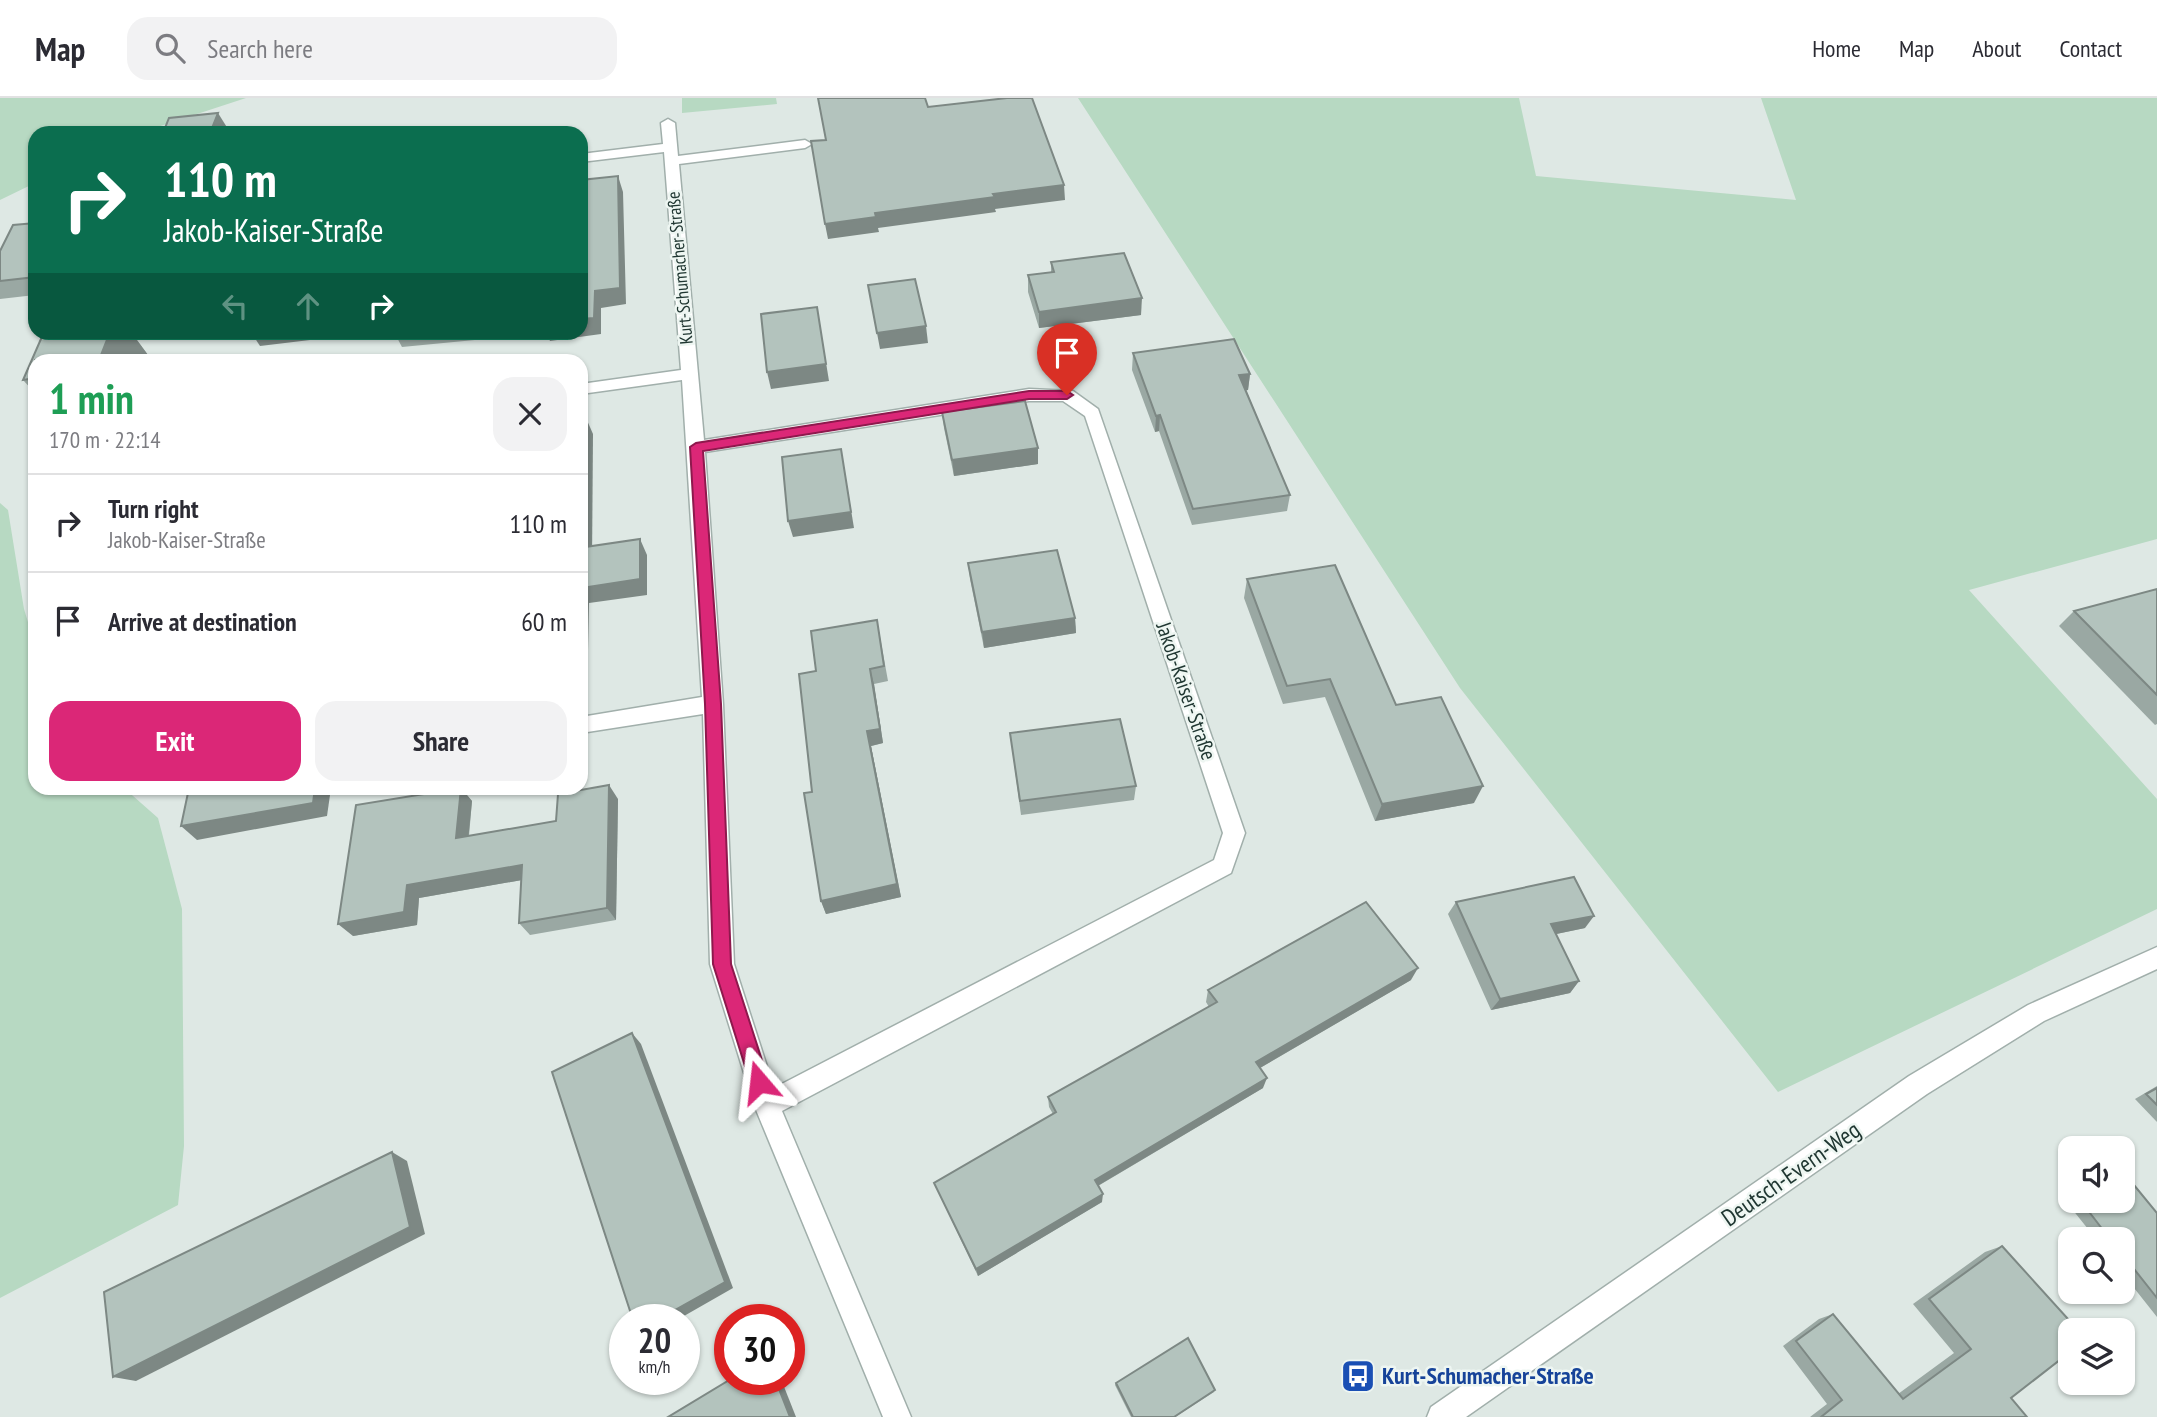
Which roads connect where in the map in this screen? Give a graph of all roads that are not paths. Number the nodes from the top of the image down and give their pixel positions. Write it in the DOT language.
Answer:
graph roads {
  1 [pos="668,123"];
  2 [pos="805,144"];
  3 [pos="670,154"];
  4 [pos="588,158"];
  5 [pos="690,374"];
  6 [pos="588,388"];
  7 [pos="696,447"];
  8 [pos="713,704"];
  9 [pos="588,724"];
  10 [pos="2157,958"];
  11 [pos="767,1105"];
  12 [pos="897,1417"];
  13 [pos="1441,1417"];
  1 -- 3 [label="street, Kurt-Schumacher-Straße"];
  2 -- 3 [label="street, Kurt-Schumacher-Straße"];
  3 -- 4 [label="street, Kurt-Schumacher-Straße"];
  3 -- 5 [label="street, Kurt-Schumacher-Straße"];
  5 -- 6 [label="street, Kurt-Schumacher-Straße"];
  5 -- 7 [label="street, Kurt-Schumacher-Straße"];
  7 -- 8 [label="street, Kurt-Schumacher-Straße"];
  7 -- 11 [label="street, Jakob-Kaiser-Straße"];
  8 -- 9 [label="street"];
  8 -- 11 [label="street, Kurt-Schumacher-Straße"];
  10 -- 13 [label="street, Deutsch-Evern-Weg"];
  11 -- 12 [label="street, Kurt-Schumacher-Straße"];
}
